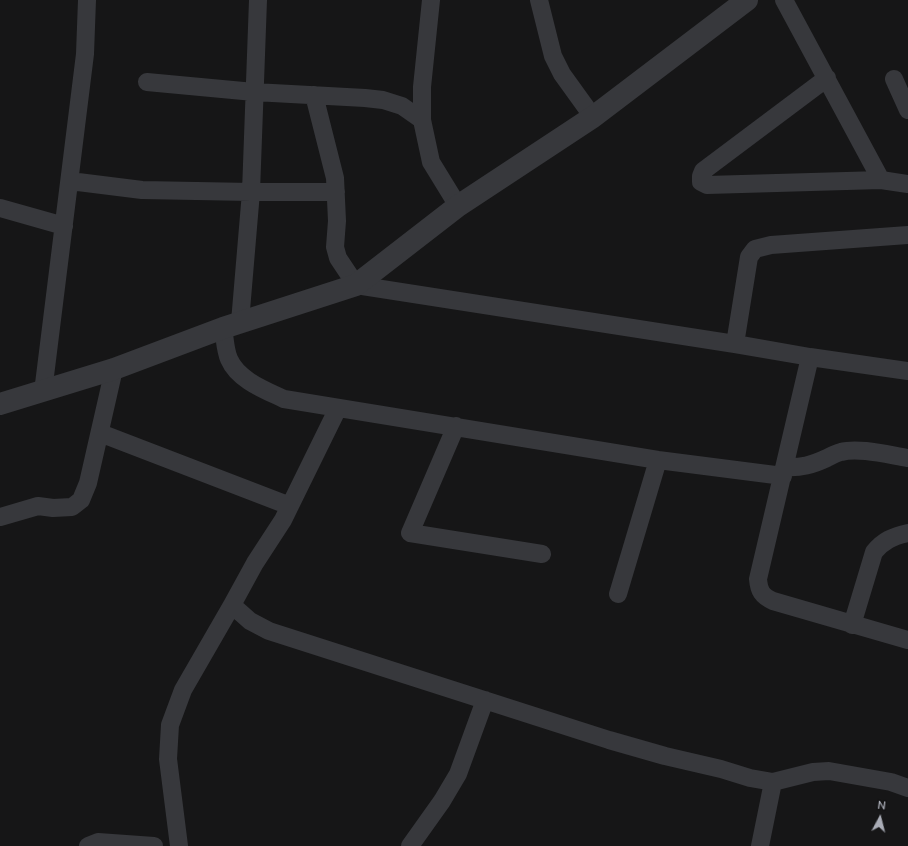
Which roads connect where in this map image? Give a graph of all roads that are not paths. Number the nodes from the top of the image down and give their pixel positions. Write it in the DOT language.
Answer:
graph roads {
  1 [pos="87,0"];
  2 [pos="258,0"];
  3 [pos="431,0"];
  4 [pos="539,0"];
  5 [pos="747,0"];
  6 [pos="784,0"];
  7 [pos="827,78"];
  8 [pos="894,79"];
  9 [pos="146,82"];
  10 [pos="254,92"];
  11 [pos="314,95"];
  12 [pos="908,110"];
  13 [pos="593,117"];
  14 [pos="422,120"];
  15 [pos="881,180"];
  16 [pos="70,181"];
  17 [pos="908,184"];
  18 [pos="250,192"];
  19 [pos="336,192"];
  20 [pos="458,206"];
  21 [pos="0,208"];
  22 [pos="64,226"];
  23 [pos="908,235"];
  24 [pos="356,285"];
  25 [pos="232,325"];
  26 [pos="735,344"];
  27 [pos="810,357"];
  28 [pos="114,369"];
  29 [pos="908,371"];
  30 [pos="44,392"];
  31 [pos="0,404"];
  32 [pos="338,408"];
  33 [pos="456,426"];
  34 [pos="100,433"];
  35 [pos="908,458"];
  36 [pos="658,460"];
  37 [pos="784,472"];
  38 [pos="290,506"];
  39 [pos="0,517"];
  40 [pos="908,533"];
  41 [pos="542,554"];
  42 [pos="618,594"];
  43 [pos="232,605"];
  44 [pos="852,625"];
  45 [pos="908,640"];
  46 [pos="485,700"];
  47 [pos="773,782"];
  48 [pos="908,788"];
  49 [pos="88,846"];
  50 [pos="154,846"];
  51 [pos="179,846"];
  52 [pos="410,846"];
  53 [pos="760,846"];
  1 -- 16 [label="street"];
  2 -- 10 [label="street"];
  3 -- 14 [label="street"];
  4 -- 13 [label="street"];
  5 -- 13 [label="street"];
  6 -- 7 [label="street"];
  7 -- 15 [label="street"];
  7 -- 15 [label="street"];
  8 -- 12 [label="street"];
  9 -- 10 [label="street"];
  10 -- 11 [label="street"];
  10 -- 18 [label="street"];
  11 -- 14 [label="street"];
  11 -- 19 [label="street"];
  13 -- 20 [label="street"];
  14 -- 20 [label="street"];
  15 -- 17 [label="street"];
  16 -- 18 [label="street"];
  16 -- 22 [label="street"];
  18 -- 19 [label="street"];
  18 -- 25 [label="street"];
  19 -- 24 [label="street"];
  20 -- 24 [label="street"];
  21 -- 22 [label="street"];
  22 -- 30 [label="street"];
  23 -- 26 [label="street"];
  24 -- 25 [label="street"];
  24 -- 26 [label="street"];
  25 -- 28 [label="street"];
  25 -- 32 [label="street"];
  26 -- 27 [label="street"];
  27 -- 29 [label="street"];
  27 -- 37 [label="street"];
  28 -- 30 [label="street"];
  28 -- 34 [label="street"];
  30 -- 31 [label="street"];
  32 -- 33 [label="street"];
  32 -- 38 [label="street"];
  33 -- 36 [label="street"];
  33 -- 41 [label="street"];
  34 -- 38 [label="street"];
  34 -- 39 [label="street"];
  35 -- 37 [label="street"];
  36 -- 37 [label="street"];
  36 -- 42 [label="street"];
  37 -- 44 [label="street"];
  38 -- 43 [label="street"];
  40 -- 44 [label="street"];
  43 -- 46 [label="street"];
  43 -- 51 [label="street"];
  44 -- 45 [label="street"];
  46 -- 47 [label="street"];
  46 -- 52 [label="street"];
  47 -- 48 [label="street"];
  47 -- 53 [label="street"];
  49 -- 50 [label="street"];
}
